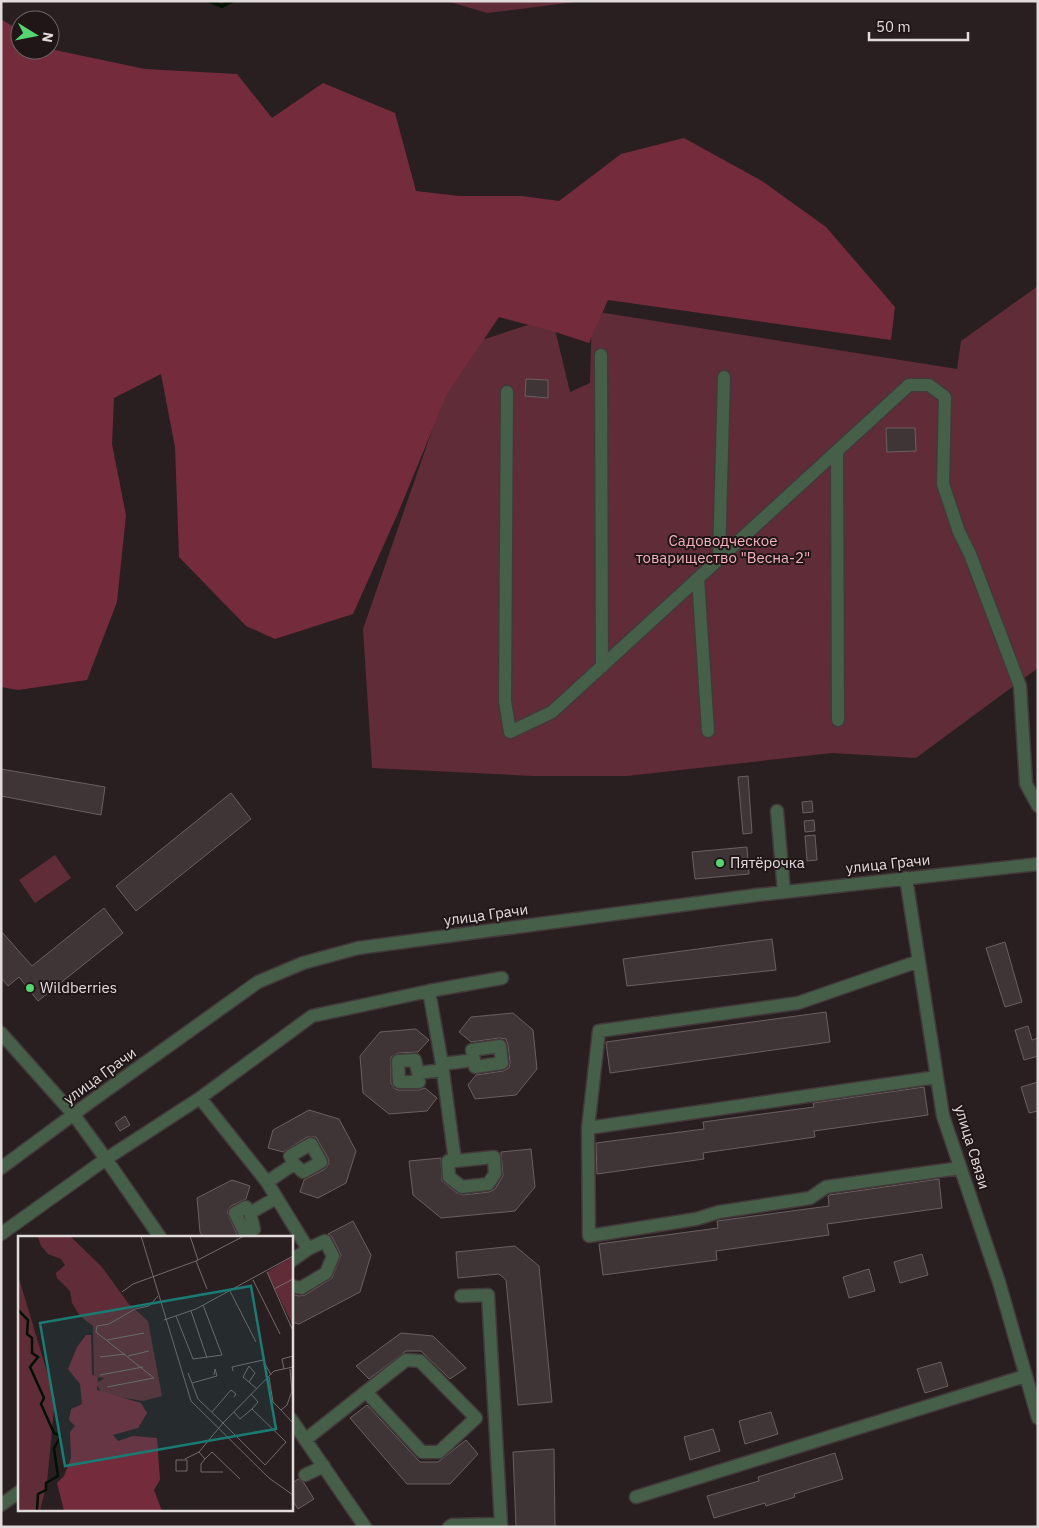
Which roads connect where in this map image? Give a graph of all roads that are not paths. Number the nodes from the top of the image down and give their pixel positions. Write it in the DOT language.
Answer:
graph roads {
  1 [pos="601,355"];
  2 [pos="724,377"];
  3 [pos="507,392"];
  4 [pos="836,451"];
  5 [pos="719,559"];
  6 [pos="698,578"];
  7 [pos="602,667"];
  8 [pos="838,720"];
  9 [pos="708,731"];
  10 [pos="1038,806"];
  11 [pos="777,811"];
  12 [pos="1038,864"];
  13 [pos="906,878"];
  14 [pos="784,892"];
  15 [pos="919,961"];
  16 [pos="502,978"];
  17 [pos="429,991"];
  18 [pos="1,1033"];
  19 [pos="474,1060"];
  20 [pos="442,1067"];
  21 [pos="418,1073"];
  22 [pos="937,1077"];
  23 [pos="200,1098"];
  24 [pos="74,1115"];
  25 [pos="588,1128"];
  26 [pos="106,1158"];
  27 [pos="454,1160"];
  28 [pos="294,1164"];
  29 [pos="1,1168"];
  30 [pos="960,1168"];
  31 [pos="267,1182"];
  32 [pos="276,1198"];
  33 [pos="250,1213"];
  34 [pos="1,1234"];
  35 [pos="159,1236"];
  36 [pos="308,1249"];
  37 [pos="292,1260"];
  38 [pos="292,1286"];
  39 [pos="461,1296"];
  40 [pos="1025,1376"];
  41 [pos="367,1393"];
  42 [pos="476,1418"];
  43 [pos="1038,1418"];
  44 [pos="495,1421"];
  45 [pos="297,1430"];
  46 [pos="324,1466"];
  47 [pos="305,1474"];
  48 [pos="18,1493"];
  49 [pos="636,1497"];
  50 [pos="1,1504"];
  51 [pos="365,1527"];
  52 [pos="449,1527"];
  1 -- 7 [label="street"];
  2 -- 5 [label="street"];
  3 -- 7 [label="street"];
  4 -- 5 [label="street"];
  4 -- 8 [label="street"];
  4 -- 10 [label="street"];
  5 -- 6 [label="street"];
  6 -- 7 [label="street"];
  6 -- 9 [label="street"];
  11 -- 14 [label="street"];
  12 -- 13 [label="street, улица Грачи"];
  13 -- 14 [label="street, улица Грачи"];
  13 -- 15 [label="street, улица Связи"];
  14 -- 24 [label="street, улица Грачи"];
  15 -- 22 [label="street, улица Связи"];
  15 -- 25 [label="street"];
  16 -- 17 [label="street"];
  17 -- 20 [label="street"];
  17 -- 23 [label="street"];
  18 -- 24 [label="street"];
  19 -- 20 [label="street"];
  20 -- 21 [label="street"];
  20 -- 27 [label="street"];
  22 -- 25 [label="street"];
  22 -- 30 [label="street, улица Связи"];
  23 -- 26 [label="street"];
  23 -- 31 [label="street"];
  24 -- 26 [label="street"];
  24 -- 29 [label="street, улица Грачи"];
  25 -- 30 [label="street"];
  26 -- 34 [label="street"];
  26 -- 35 [label="street"];
  28 -- 31 [label="street"];
  30 -- 40 [label="street, улица Связи"];
  31 -- 32 [label="street"];
  32 -- 33 [label="street"];
  32 -- 36 [label="street"];
  36 -- 37 [label="street"];
  36 -- 38 [label="street"];
  39 -- 44 [label="street"];
  40 -- 43 [label="street, улица Связи"];
  40 -- 49 [label="street"];
  41 -- 42 [label="street"];
  41 -- 42 [label="street"];
  41 -- 45 [label="street"];
  42 -- 44 [label="street"];
  44 -- 52 [label="street"];
  45 -- 46 [label="street"];
  46 -- 47 [label="street"];
  46 -- 51 [label="street"];
  48 -- 50 [label="street"];
}
